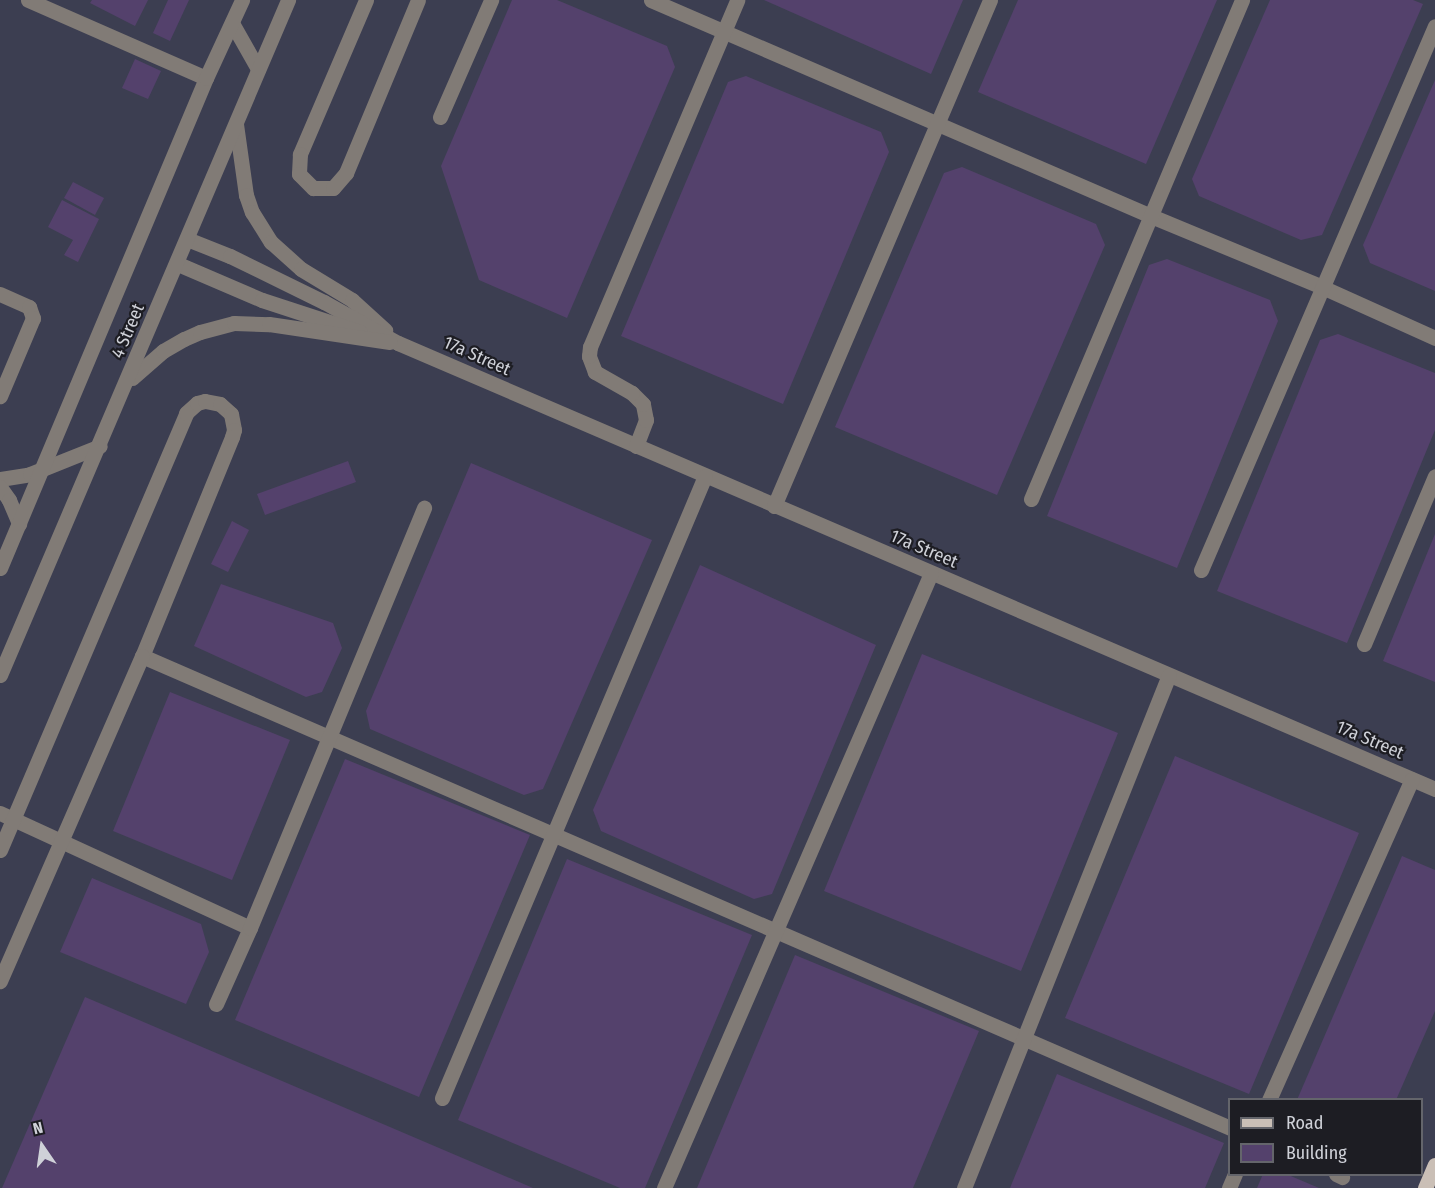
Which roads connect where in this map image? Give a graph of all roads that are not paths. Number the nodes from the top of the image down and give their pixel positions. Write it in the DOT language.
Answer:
graph roads {
  1 [pos="28,0"];
  2 [pos="242,0"];
  3 [pos="288,0"];
  4 [pos="366,0"];
  5 [pos="418,0"];
  6 [pos="491,0"];
  7 [pos="651,0"];
  8 [pos="737,0"];
  9 [pos="990,0"];
  10 [pos="1242,0"];
  11 [pos="232,23"];
  12 [pos="1435,26"];
  13 [pos="724,32"];
  14 [pos="258,69"];
  15 [pos="206,78"];
  16 [pos="440,117"];
  17 [pos="236,123"];
  18 [pos="938,123"];
  19 [pos="1150,216"];
  20 [pos="187,239"];
  21 [pos="177,264"];
  22 [pos="1322,287"];
  23 [pos="0,294"];
  24 [pos="1435,338"];
  25 [pos="398,343"];
  26 [pos="127,382"];
  27 [pos="0,396"];
  28 [pos="100,446"];
  29 [pos="636,446"];
  30 [pos="42,470"];
  31 [pos="705,476"];
  32 [pos="1435,476"];
  33 [pos="0,479"];
  34 [pos="0,487"];
  35 [pos="1031,499"];
  36 [pos="774,506"];
  37 [pos="424,508"];
  38 [pos="19,524"];
  39 [pos="0,568"];
  40 [pos="1201,570"];
  41 [pos="931,573"];
  42 [pos="1364,644"];
  43 [pos="142,656"];
  44 [pos="0,675"];
  45 [pos="1169,675"];
  46 [pos="330,737"];
  47 [pos="1412,779"];
  48 [pos="1435,789"];
  49 [pos="7,816"];
  50 [pos="553,834"];
  51 [pos="61,841"];
  52 [pos="0,850"];
  53 [pos="250,928"];
  54 [pos="776,931"];
  55 [pos="0,981"];
  56 [pos="216,1004"];
  57 [pos="1024,1038"];
  58 [pos="442,1098"];
  59 [pos="1270,1098"];
  60 [pos="1228,1127"];
  61 [pos="1435,1165"];
  62 [pos="664,1188"];
  63 [pos="964,1188"];
  64 [pos="1425,1188"];
  1 -- 15 [label="street"];
  2 -- 11 [label="street"];
  3 -- 14 [label="street, 4 Street"];
  4 -- 5 [label="street"];
  6 -- 16 [label="street"];
  7 -- 13 [label="street"];
  8 -- 13 [label="street"];
  9 -- 18 [label="street"];
  10 -- 19 [label="street"];
  11 -- 14 [label="street"];
  11 -- 15 [label="street"];
  12 -- 22 [label="street"];
  13 -- 18 [label="street"];
  13 -- 29 [label="street"];
  14 -- 17 [label="street, 4 Street"];
  15 -- 30 [label="street"];
  17 -- 20 [label="street, 4 Street"];
  17 -- 25 [label="street, 17a Street"];
  18 -- 19 [label="street"];
  18 -- 36 [label="street"];
  19 -- 22 [label="street"];
  19 -- 35 [label="street"];
  20 -- 21 [label="street, 4 Street"];
  20 -- 25 [label="street, 17a Street"];
  21 -- 25 [label="street, 17a Street"];
  21 -- 26 [label="street, 4 Street"];
  22 -- 24 [label="street"];
  22 -- 40 [label="street"];
  23 -- 27 [label="street"];
  25 -- 26 [label="street, 17a Street"];
  25 -- 29 [label="street, 17a Street"];
  26 -- 28 [label="street, 4 Street"];
  28 -- 30 [label="street"];
  28 -- 44 [label="street, 4 Street"];
  29 -- 31 [label="street, 17a Street"];
  30 -- 33 [label="street"];
  30 -- 38 [label="street"];
  31 -- 36 [label="street, 17a Street"];
  31 -- 50 [label="street"];
  32 -- 42 [label="street"];
  34 -- 38 [label="street"];
  36 -- 41 [label="street, 17a Street"];
  37 -- 46 [label="street"];
  38 -- 39 [label="street"];
  41 -- 45 [label="street, 17a Street"];
  41 -- 54 [label="street"];
  43 -- 46 [label="street"];
  43 -- 49 [label="street"];
  43 -- 51 [label="street"];
  45 -- 47 [label="street, 17a Street"];
  45 -- 57 [label="street"];
  46 -- 50 [label="street"];
  46 -- 53 [label="street"];
  47 -- 48 [label="street, 17a Street"];
  47 -- 59 [label="street"];
  49 -- 51 [label="street"];
  49 -- 52 [label="street"];
  50 -- 54 [label="street"];
  50 -- 58 [label="street"];
  51 -- 53 [label="street"];
  51 -- 55 [label="street"];
  53 -- 56 [label="street"];
  54 -- 57 [label="street"];
  54 -- 62 [label="street"];
  57 -- 60 [label="street"];
  57 -- 63 [label="street"];
  61 -- 64 [label="main road"];
}
